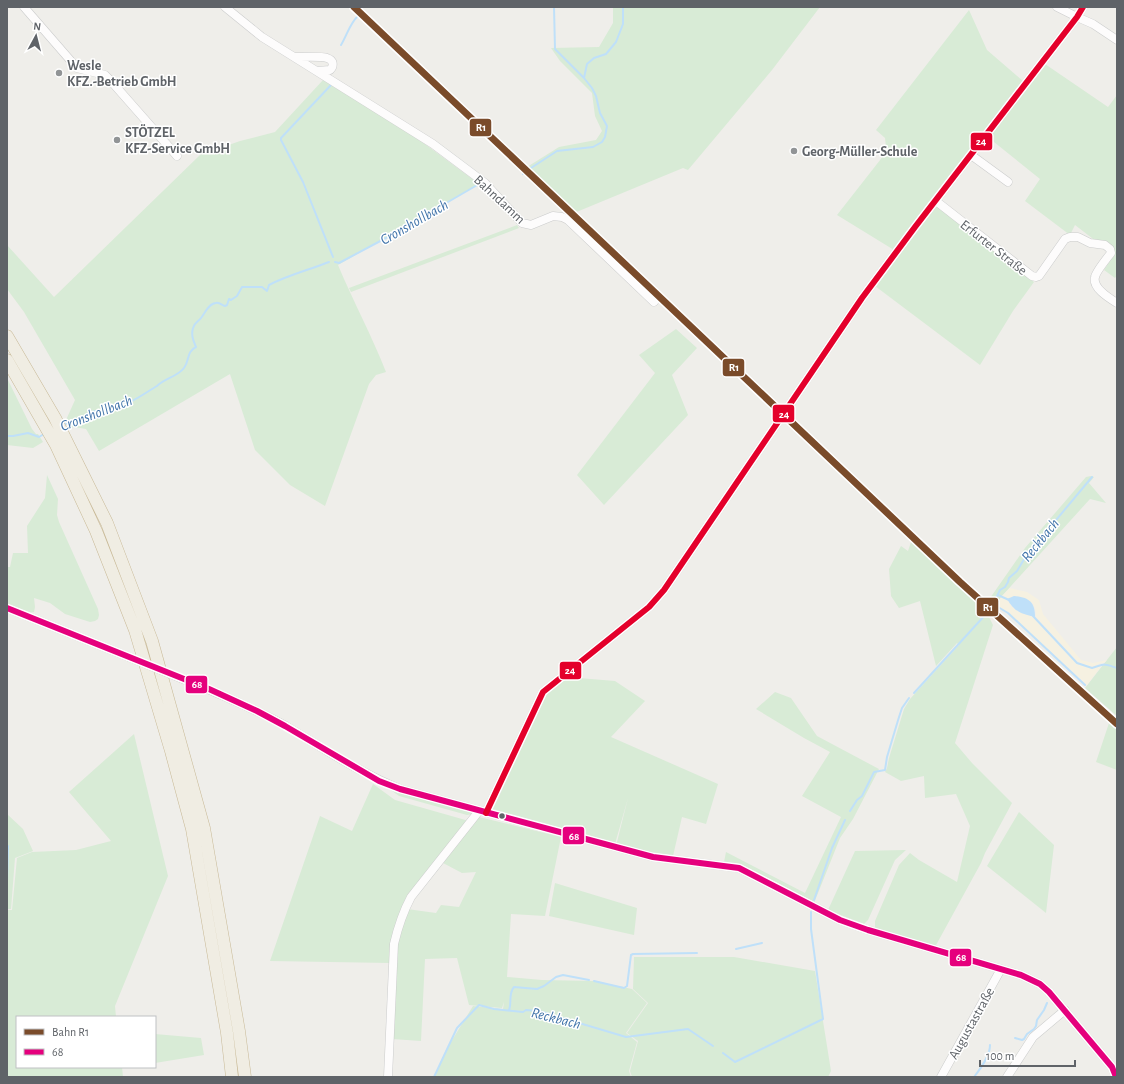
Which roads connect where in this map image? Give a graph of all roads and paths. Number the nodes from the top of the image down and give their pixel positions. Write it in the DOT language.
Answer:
graph roads {
  1 [pos="24,7"];
  2 [pos="225,7"];
  3 [pos="1057,7"];
  4 [pos="1083,7"];
  5 [pos="1077,17"];
  6 [pos="1117,40"];
  7 [pos="294,57"];
  8 [pos="317,71"];
  9 [pos="971,155"];
  10 [pos="178,156"];
  11 [pos="1008,182"];
  12 [pos="936,201"];
  13 [pos="654,302"];
  14 [pos="1117,303"];
  15 [pos="7,336"];
  16 [pos="7,360"];
  17 [pos="61,443"];
  18 [pos="7,608"];
  19 [pos="483,812"];
  20 [pos="1001,969"];
  21 [pos="1065,1010"];
  22 [pos="232,1077"];
  23 [pos="245,1077"];
  24 [pos="388,1077"];
  25 [pos="941,1077"];
  26 [pos="1007,1077"];
  27 [pos="1116,1077"];
  1 -- 10 [label="street"];
  2 -- 7 [label="street, Bahndamm"];
  3 -- 5 [label="street"];
  4 -- 5 [label="street"];
  5 -- 6 [label="street"];
  5 -- 9 [label="street"];
  7 -- 8 [label="street, Bahndamm"];
  7 -- 8 [label="street"];
  8 -- 13 [label="street, Bahndamm"];
  9 -- 11 [label="street"];
  9 -- 12 [label="street"];
  12 -- 14 [label="street, Erfurter Straße"];
  12 -- 19 [label="street"];
  15 -- 17 [label="highway"];
  16 -- 17 [label="highway"];
  17 -- 22 [label="highway"];
  17 -- 23 [label="highway"];
  18 -- 19 [label="street, bridge"];
  19 -- 20 [label="street"];
  19 -- 24 [label="street"];
  20 -- 21 [label="street"];
  20 -- 25 [label="street, Augustastraße"];
  21 -- 26 [label="street"];
  21 -- 27 [label="street"];
}
